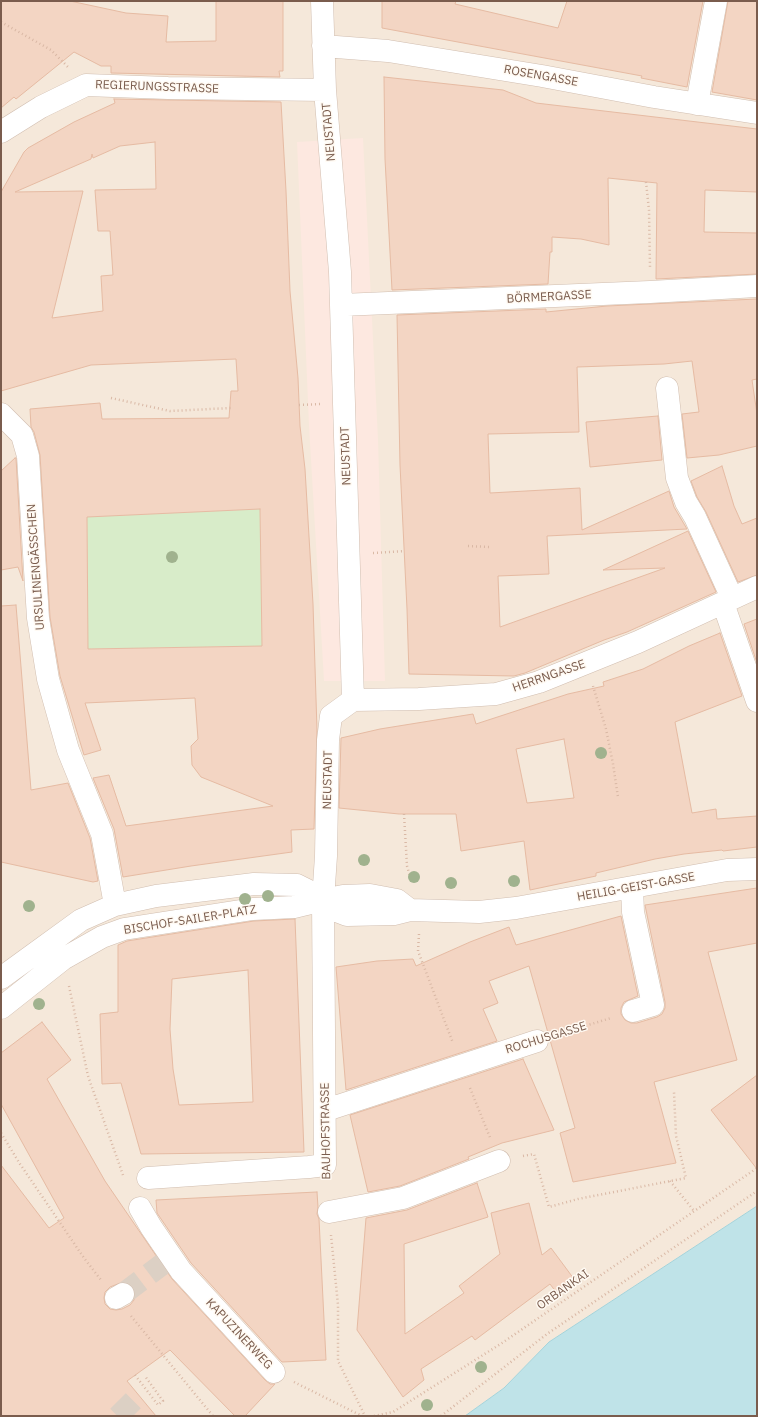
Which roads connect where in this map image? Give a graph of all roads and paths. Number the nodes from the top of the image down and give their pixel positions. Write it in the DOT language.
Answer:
graph roads {
  1 [pos="322,1"];
  2 [pos="716,1"];
  3 [pos="1,22"];
  4 [pos="323,46"];
  5 [pos="86,85"];
  6 [pos="326,90"];
  7 [pos="697,104"];
  8 [pos="757,112"];
  9 [pos="1,132"];
  10 [pos="646,182"];
  11 [pos="757,286"];
  12 [pos="650,292"];
  13 [pos="341,305"];
  14 [pos="667,388"];
  15 [pos="111,398"];
  16 [pos="231,408"];
  17 [pos="1,414"];
  18 [pos="468,546"];
  19 [pos="489,547"];
  20 [pos="404,551"];
  21 [pos="349,555"];
  22 [pos="757,588"];
  23 [pos="727,601"];
  24 [pos="586,663"];
  25 [pos="353,700"];
  26 [pos="757,701"];
  27 [pos="618,797"];
  28 [pos="404,814"];
  29 [pos="757,869"];
  30 [pos="632,888"];
  31 [pos="323,900"];
  32 [pos="115,905"];
  33 [pos="415,910"];
  34 [pos="63,959"];
  35 [pos="1,978"];
  36 [pos="1,1008"];
  37 [pos="633,1011"];
  38 [pos="537,1041"];
  39 [pos="461,1065"];
  40 [pos="674,1092"];
  41 [pos="326,1110"];
  42 [pos="499,1161"];
  43 [pos="757,1168"];
  44 [pos="148,1178"];
  45 [pos="125,1179"];
  46 [pos="670,1181"];
  47 [pos="757,1191"];
  48 [pos="140,1208"];
  49 [pos="694,1211"];
  50 [pos="329,1212"];
  51 [pos="274,1372"];
  52 [pos="135,1375"];
  53 [pos="145,1376"];
  54 [pos="364,1416"];
  55 [pos="374,1416"];
  56 [pos="441,1416"];
  1 -- 4 [label="street, NEUSTADT"];
  2 -- 7 [label="street"];
  3 -- 5 [label="path"];
  4 -- 6 [label="street, NEUSTADT"];
  4 -- 7 [label="street, ROSENGASSE"];
  5 -- 6 [label="street, REGIERUNGSSTRASSE"];
  5 -- 9 [label="street, REGIERUNGSSTRASSE"];
  6 -- 13 [label="street, NEUSTADT"];
  7 -- 8 [label="street, ROSENGASSE"];
  10 -- 12 [label="path"];
  11 -- 12 [label="street, BÖRMERGASSE"];
  12 -- 13 [label="street, BÖRMERGASSE"];
  13 -- 21 [label="street, NEUSTADT"];
  14 -- 23 [label="street"];
  15 -- 16 [label="path"];
  17 -- 32 [label="street, URSULINENGÄSSCHEN"];
  18 -- 19 [label="path"];
  20 -- 21 [label="path"];
  21 -- 25 [label="street, NEUSTADT"];
  22 -- 23 [label="street, HERRNGASSE"];
  23 -- 24 [label="street, HERRNGASSE"];
  23 -- 26 [label="street"];
  24 -- 25 [label="street, HERRNGASSE"];
  24 -- 27 [label="path"];
  25 -- 31 [label="street, NEUSTADT"];
  28 -- 33 [label="path"];
  29 -- 30 [label="street, HEILIG-GEIST-GASSE"];
  30 -- 33 [label="street, HEILIG-GEIST-GASSE"];
  30 -- 37 [label="street"];
  31 -- 32 [label="street"];
  31 -- 33 [label="street, BISCHOF-SAILER-PLATZ"];
  31 -- 34 [label="street, BISCHOF-SAILER-PLATZ"];
  31 -- 41 [label="street, BAUHOFSTRASSE"];
  32 -- 35 [label="street"];
  33 -- 39 [label="path"];
  34 -- 36 [label="street, BISCHOF-SAILER-PLATZ"];
  34 -- 45 [label="path"];
  37 -- 38 [label="path, ROCHUSGASSE"];
  38 -- 39 [label="street, ROCHUSGASSE"];
  39 -- 41 [label="street, ROCHUSGASSE"];
  39 -- 42 [label="path"];
  40 -- 46 [label="path"];
  41 -- 44 [label="street, BAUHOFSTRASSE"];
  42 -- 46 [label="path"];
  42 -- 50 [label="street"];
  43 -- 49 [label="path, ORBANKAI"];
  46 -- 49 [label="path"];
  47 -- 56 [label="path"];
  48 -- 51 [label="street, KAPUZINERWEG"];
  49 -- 55 [label="path, ORBANKAI"];
  50 -- 54 [label="path"];
  51 -- 54 [label="path, KAPUZINERWEG"];
  52 -- 53 [label="path"];
}
